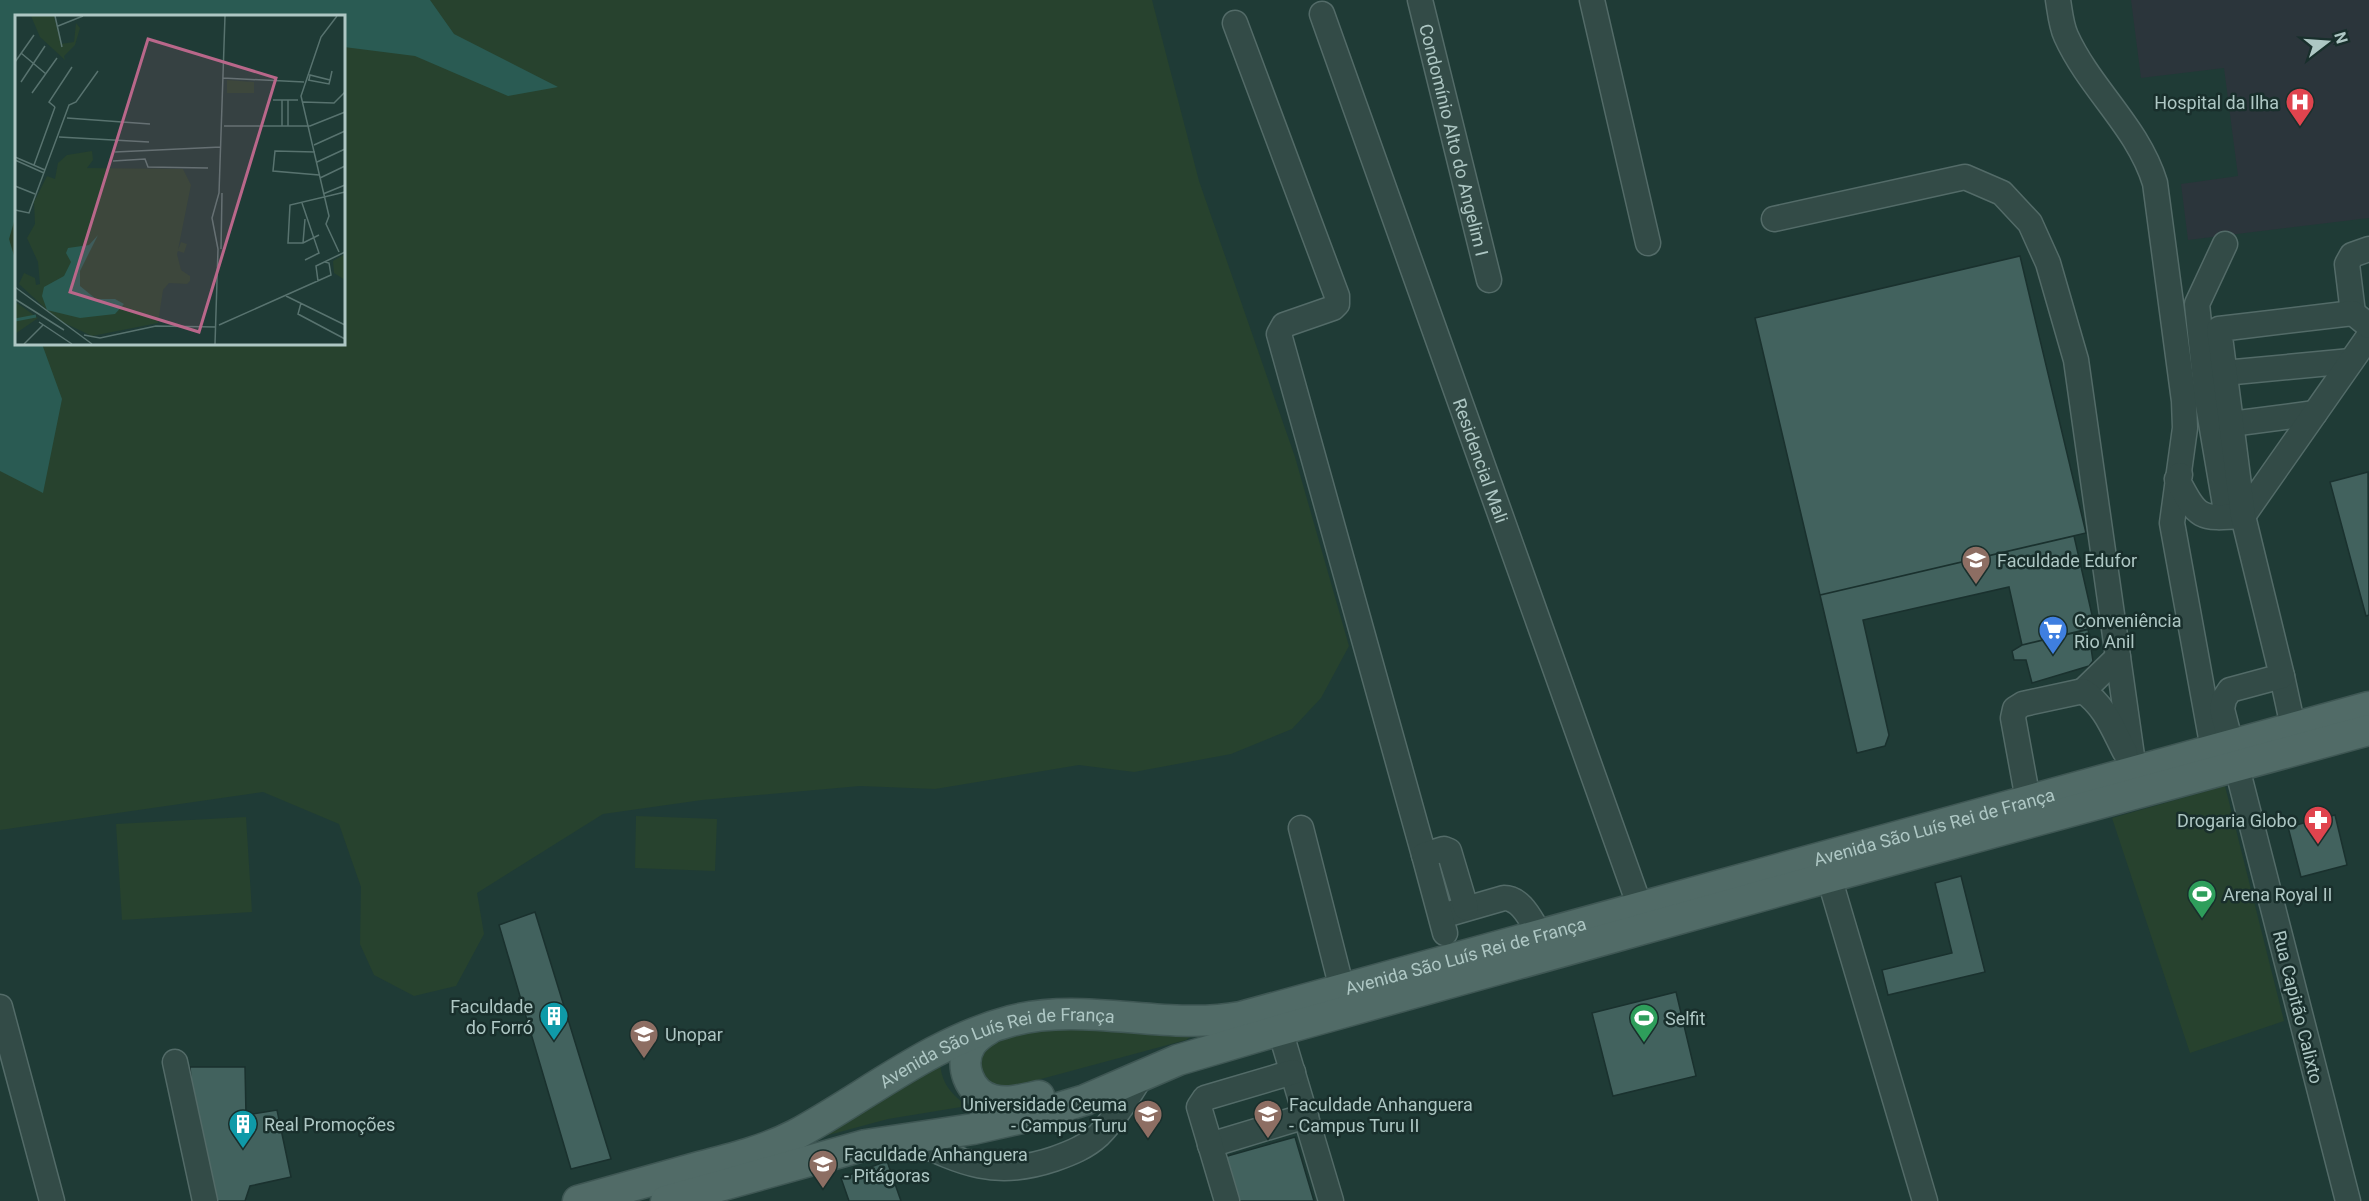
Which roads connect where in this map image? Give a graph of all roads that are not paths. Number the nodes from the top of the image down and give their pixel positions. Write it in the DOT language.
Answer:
graph roads {
  1 [pos="1420,0"];
  2 [pos="1592,0"];
  3 [pos="2058,0"];
  4 [pos="1322,14"];
  5 [pos="1235,22"];
  6 [pos="1774,219"];
  7 [pos="1648,243"];
  8 [pos="2225,244"];
  9 [pos="2369,249"];
  10 [pos="1489,279"];
  11 [pos="2361,319"];
  12 [pos="2369,336"];
  13 [pos="2351,362"];
  14 [pos="2224,373"];
  15 [pos="2207,399"];
  16 [pos="2315,413"];
  17 [pos="2231,424"];
  18 [pos="2177,479"];
  19 [pos="2243,516"];
  20 [pos="2118,657"];
  21 [pos="2282,676"];
  22 [pos="2083,691"];
  23 [pos="2369,707"];
  24 [pos="2293,727"];
  25 [pos="2369,730"];
  26 [pos="2226,753"];
  27 [pos="2134,770"];
  28 [pos="2028,800"];
  29 [pos="1301,828"];
  30 [pos="1424,855"];
  31 [pos="1829,877"];
  32 [pos="1640,907"];
  33 [pos="1466,908"];
  34 [pos="1540,934"];
  35 [pos="1445,947"];
  36 [pos="1342,989"];
  37 [pos="0,1006"];
  38 [pos="993,1026"];
  39 [pos="1281,1030"];
  40 [pos="175,1062"];
  41 [pos="1293,1072"];
  42 [pos="1142,1075"];
  43 [pos="1306,1116"];
  44 [pos="909,1138"];
  45 [pos="1210,1145"];
  46 [pos="700,1197"];
  47 [pos="52,1201"];
  48 [pos="205,1201"];
  49 [pos="578,1201"];
  50 [pos="666,1201"];
  51 [pos="1227,1201"];
  52 [pos="1331,1201"];
  53 [pos="1925,1201"];
  54 [pos="2348,1201"];
  1 -- 10 [label="street, Condomínio Alto do Angelim I"];
  2 -- 7 [label="street"];
  3 -- 18 [label="street"];
  4 -- 32 [label="street, Residencial Mali"];
  5 -- 30 [label="street"];
  6 -- 20 [label="street"];
  8 -- 15 [label="street"];
  9 -- 11 [label="street"];
  11 -- 14 [label="street"];
  12 -- 13 [label="street"];
  13 -- 14 [label="street"];
  13 -- 16 [label="street"];
  14 -- 17 [label="street"];
  15 -- 18 [label="street"];
  15 -- 19 [label="street"];
  16 -- 17 [label="street"];
  16 -- 19 [label="street"];
  17 -- 19 [label="street"];
  18 -- 19 [label="street"];
  18 -- 26 [label="street"];
  19 -- 21 [label="street"];
  20 -- 22 [label="street"];
  20 -- 27 [label="street"];
  21 -- 24 [label="street"];
  21 -- 26 [label="street"];
  22 -- 27 [label="street"];
  22 -- 28 [label="street"];
  23 -- 24 [label="main road, Avenida São Luís Rei de França"];
  24 -- 26 [label="main road, Avenida São Luís Rei de França"];
  25 -- 26 [label="main road, Avenida São Luís Rei de França"];
  26 -- 27 [label="main road, Avenida São Luís Rei de França"];
  26 -- 31 [label="main road, Avenida São Luís Rei de França"];
  26 -- 54 [label="street, Rua Capitão Calixto"];
  27 -- 28 [label="main road, Avenida São Luís Rei de França"];
  28 -- 32 [label="main road, Avenida São Luís Rei de França"];
  29 -- 36 [label="street"];
  30 -- 33 [label="street"];
  30 -- 35 [label="street"];
  31 -- 39 [label="main road, Avenida São Luís Rei de França"];
  31 -- 53 [label="street"];
  32 -- 34 [label="main road, Avenida São Luís Rei de França"];
  33 -- 34 [label="street"];
  33 -- 35 [label="street"];
  34 -- 35 [label="main road, Avenida São Luís Rei de França"];
  35 -- 36 [label="main road, Avenida São Luís Rei de França"];
  36 -- 38 [label="main road, Avenida São Luís Rei de França"];
  37 -- 47 [label="street"];
  38 -- 42 [label="main road"];
  38 -- 49 [label="main road, Avenida São Luís Rei de França"];
  39 -- 41 [label="street"];
  39 -- 42 [label="main road, Avenida São Luís Rei de França"];
  40 -- 48 [label="street"];
  41 -- 43 [label="street"];
  41 -- 45 [label="street"];
  42 -- 44 [label="main road, Avenida São Luís Rei de França"];
  42 -- 44 [label="street"];
  43 -- 45 [label="street"];
  43 -- 52 [label="street"];
  44 -- 46 [label="main road, Avenida São Luís Rei de França"];
  45 -- 51 [label="street"];
  46 -- 50 [label="main road, Avenida São Luís Rei de França"];
}
